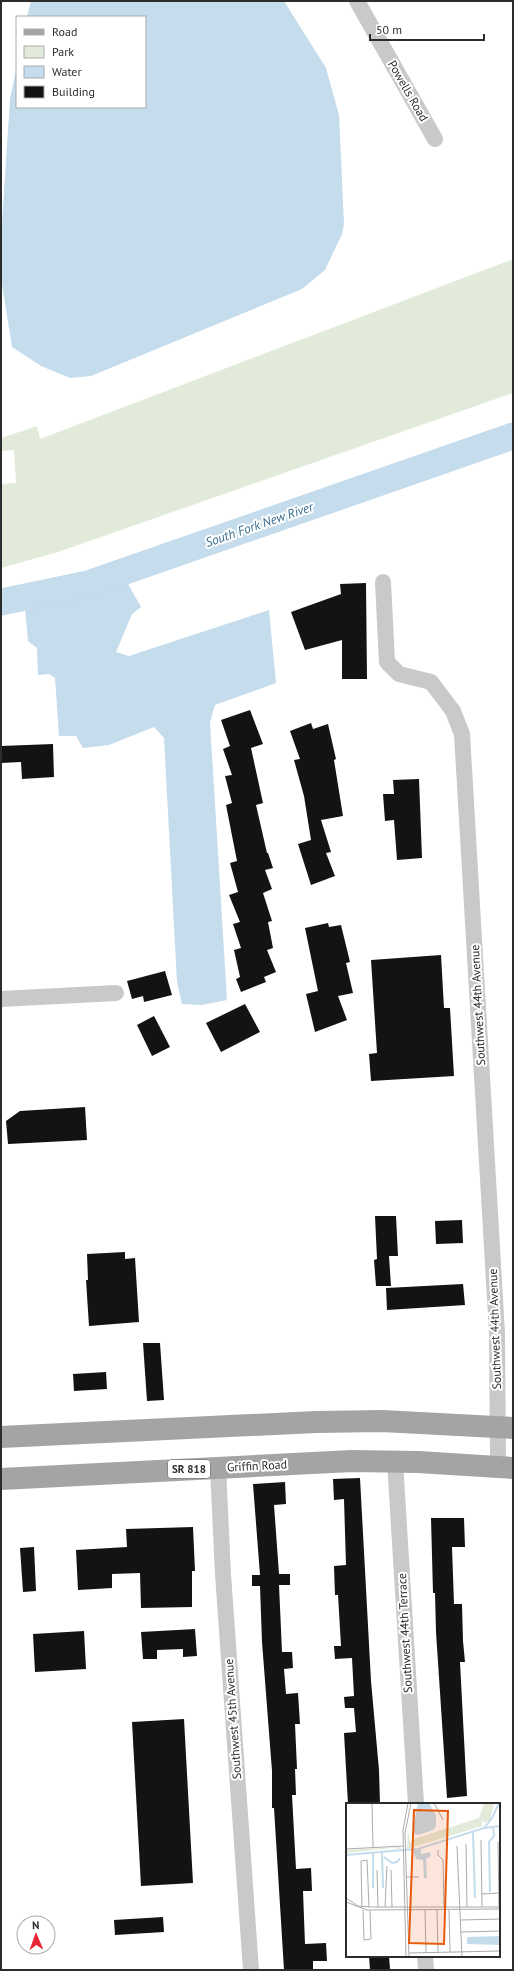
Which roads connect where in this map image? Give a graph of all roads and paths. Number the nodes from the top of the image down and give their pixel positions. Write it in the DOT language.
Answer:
graph roads {
  1 [pos="357,1"];
  2 [pos="435,139"];
  3 [pos="383,582"];
  4 [pos="116,993"];
  5 [pos="1,998"];
  6 [pos="505,1427"];
  7 [pos="1,1437"];
  8 [pos="395,1461"];
  9 [pos="218,1468"];
  10 [pos="506,1468"];
  11 [pos="1,1478"];
  12 [pos="416,1803"];
  13 [pos="425,1957"];
  14 [pos="251,1970"];
  15 [pos="426,1970"];
  1 -- 2 [label="street, Powells Road"];
  3 -- 6 [label="street, Southwest 44th Avenue"];
  4 -- 5 [label="street"];
  6 -- 7 [label="main road"];
  6 -- 10 [label="street, Southwest 44th Avenue"];
  8 -- 9 [label="main road, Griffin Road / SR 818"];
  8 -- 10 [label="main road, Griffin Road / SR 818"];
  8 -- 12 [label="street, Southwest 44th Terrace"];
  9 -- 11 [label="main road, Griffin Road / SR 818"];
  9 -- 14 [label="street, Southwest 45th Avenue"];
  13 -- 15 [label="street"];
}
